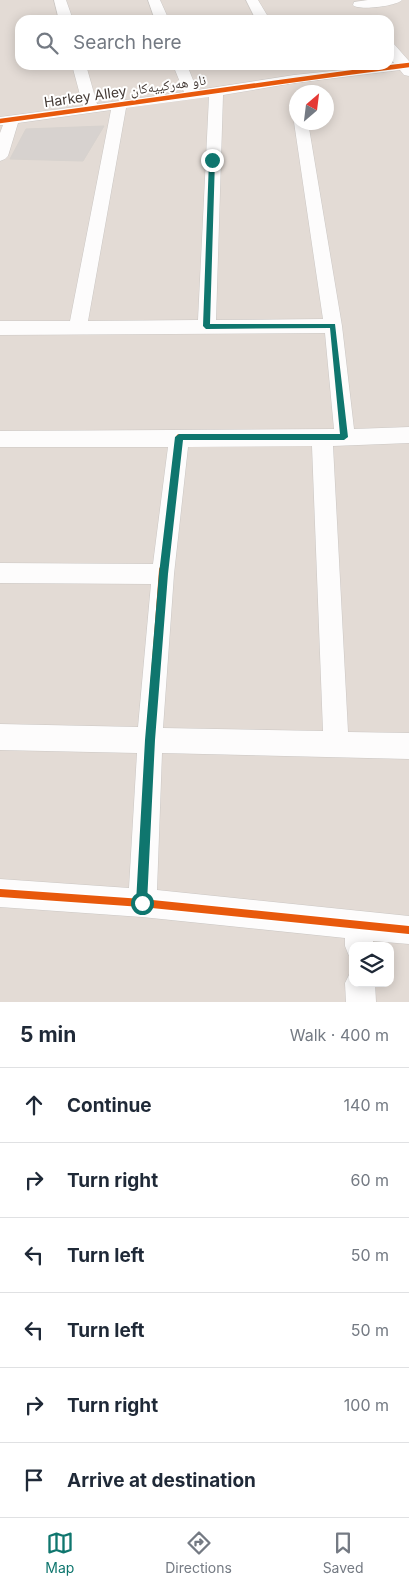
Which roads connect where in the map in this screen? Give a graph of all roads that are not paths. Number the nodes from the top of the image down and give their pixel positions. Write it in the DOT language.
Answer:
graph roads {
  1 [pos="60,0"];
  2 [pos="154,0"];
  3 [pos="252,0"];
  4 [pos="396,0"];
  5 [pos="357,3"];
  6 [pos="64,15"];
  7 [pos="160,15"];
  8 [pos="260,15"];
  9 [pos="365,15"];
  10 [pos="394,54"];
  11 [pos="407,68"];
  12 [pos="80,70"];
  13 [pos="182,70"];
  14 [pos="289,70"];
  15 [pos="295,85"];
  16 [pos="301,85"];
  17 [pos="289,86"];
  18 [pos="216,92"];
  19 [pos="192,95"];
  20 [pos="120,104"];
  21 [pos="91,108"];
  22 [pos="6,120"];
  23 [pos="302,130"];
  24 [pos="0,156"];
  25 [pos="206,326"];
  26 [pos="333,326"];
  27 [pos="0,328"];
  28 [pos="78,328"];
  29 [pos="409,435"];
  30 [pos="179,437"];
  31 [pos="344,437"];
  32 [pos="322,438"];
  33 [pos="0,439"];
  34 [pos="0,572"];
  35 [pos="163,574"];
  36 [pos="0,737"];
  37 [pos="150,740"];
  38 [pos="336,744"];
  39 [pos="409,746"];
  40 [pos="0,893"];
  41 [pos="142,903"];
  42 [pos="409,930"];
  43 [pos="359,936"];
  44 [pos="360,987"];
  45 [pos="360,1002"];
  1 -- 6 [label="street"];
  2 -- 7 [label="street"];
  3 -- 8 [label="street"];
  4 -- 5 [label="street"];
  5 -- 9 [label="street"];
  10 -- 11 [label="street, Harkey Alley ناو هەركييەكان"];
  11 -- 16 [label="street, Harkey Alley ناو هەركييەكان"];
  12 -- 21 [label="street"];
  13 -- 19 [label="street"];
  14 -- 15 [label="street"];
  17 -- 18 [label="street, Harkey Alley ناو هەركييەكان"];
  18 -- 19 [label="street, Harkey Alley ناو هەركييەكان"];
  18 -- 25 [label="street"];
  19 -- 20 [label="street, Harkey Alley ناو هەركييەكان"];
  20 -- 21 [label="street, Harkey Alley ناو هەركييەكان"];
  20 -- 28 [label="street"];
  21 -- 22 [label="street, Harkey Alley ناو هەركييەكان"];
  22 -- 24 [label="street"];
  23 -- 26 [label="street"];
  25 -- 26 [label="street"];
  25 -- 28 [label="street"];
  26 -- 31 [label="street"];
  27 -- 28 [label="street"];
  29 -- 31 [label="street"];
  30 -- 32 [label="street"];
  30 -- 33 [label="street"];
  30 -- 35 [label="street"];
  31 -- 32 [label="street"];
  32 -- 38 [label="street"];
  34 -- 35 [label="street"];
  35 -- 37 [label="street"];
  36 -- 37 [label="street"];
  37 -- 38 [label="street"];
  37 -- 41 [label="street"];
  38 -- 39 [label="street"];
  40 -- 41 [label="street"];
  41 -- 43 [label="street"];
  42 -- 43 [label="street"];
  44 -- 45 [label="street"];
}
